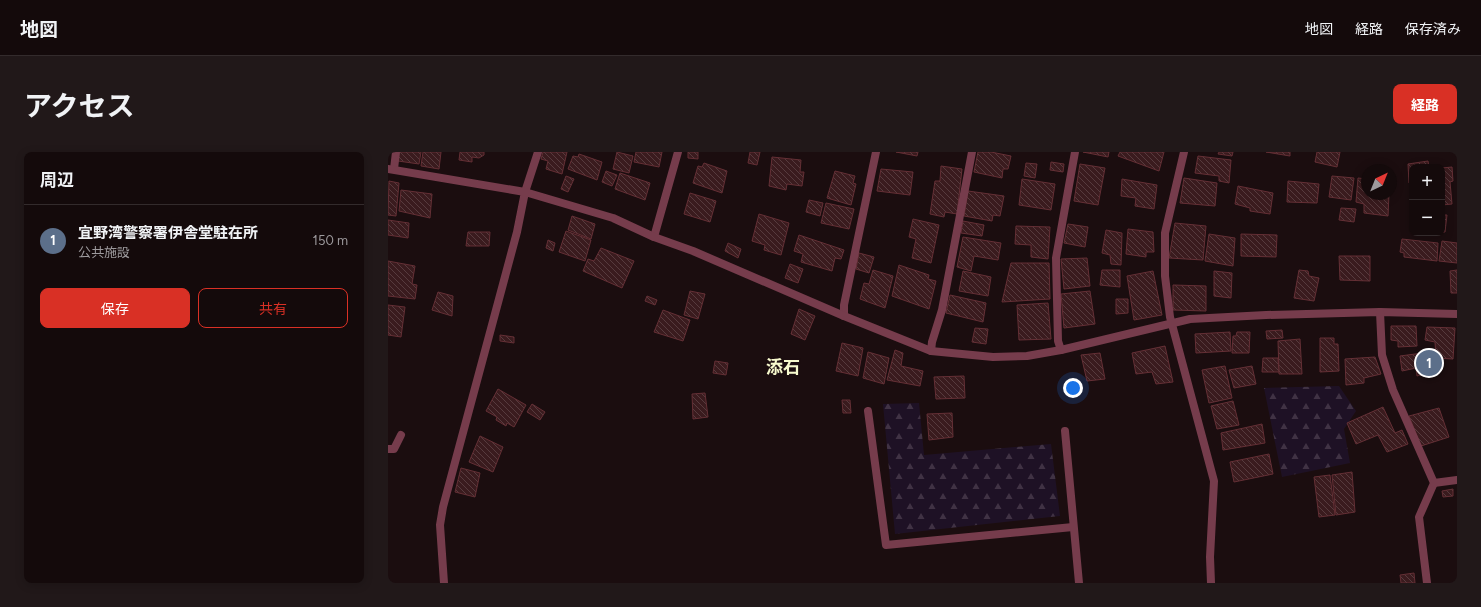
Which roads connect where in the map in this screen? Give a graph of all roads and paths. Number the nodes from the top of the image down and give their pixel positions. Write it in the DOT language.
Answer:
graph roads {
  1 [pos="396,152"];
  2 [pos="538,152"];
  3 [pos="678,152"];
  4 [pos="876,152"];
  5 [pos="972,152"];
  6 [pos="1075,152"];
  7 [pos="1184,152"];
  8 [pos="391,169"];
  9 [pos="525,192"];
  10 [pos="654,237"];
  11 [pos="1380,312"];
  12 [pos="1457,314"];
  13 [pos="844,316"];
  14 [pos="1172,324"];
  15 [pos="1061,350"];
  16 [pos="931,351"];
  17 [pos="868,411"];
  18 [pos="1065,431"];
  19 [pos="401,435"];
  20 [pos="388,450"];
  21 [pos="1457,480"];
  22 [pos="1434,482"];
  23 [pos="1073,527"];
  24 [pos="444,583"];
  25 [pos="1080,583"];
  26 [pos="1211,583"];
  27 [pos="1427,583"];
  1 -- 8 [label="street"];
  2 -- 9 [label="street"];
  3 -- 10 [label="street"];
  4 -- 13 [label="street"];
  5 -- 16 [label="street"];
  6 -- 15 [label="street"];
  7 -- 14 [label="street"];
  8 -- 9 [label="street"];
  9 -- 10 [label="street"];
  9 -- 24 [label="street"];
  10 -- 13 [label="street"];
  11 -- 12 [label="street"];
  11 -- 14 [label="street"];
  11 -- 22 [label="street"];
  13 -- 16 [label="street"];
  14 -- 15 [label="street"];
  14 -- 26 [label="street"];
  15 -- 16 [label="street"];
  17 -- 23 [label="street"];
  18 -- 23 [label="street"];
  19 -- 20 [label="street"];
  21 -- 22 [label="street"];
  22 -- 27 [label="street"];
  23 -- 25 [label="street"];
}
